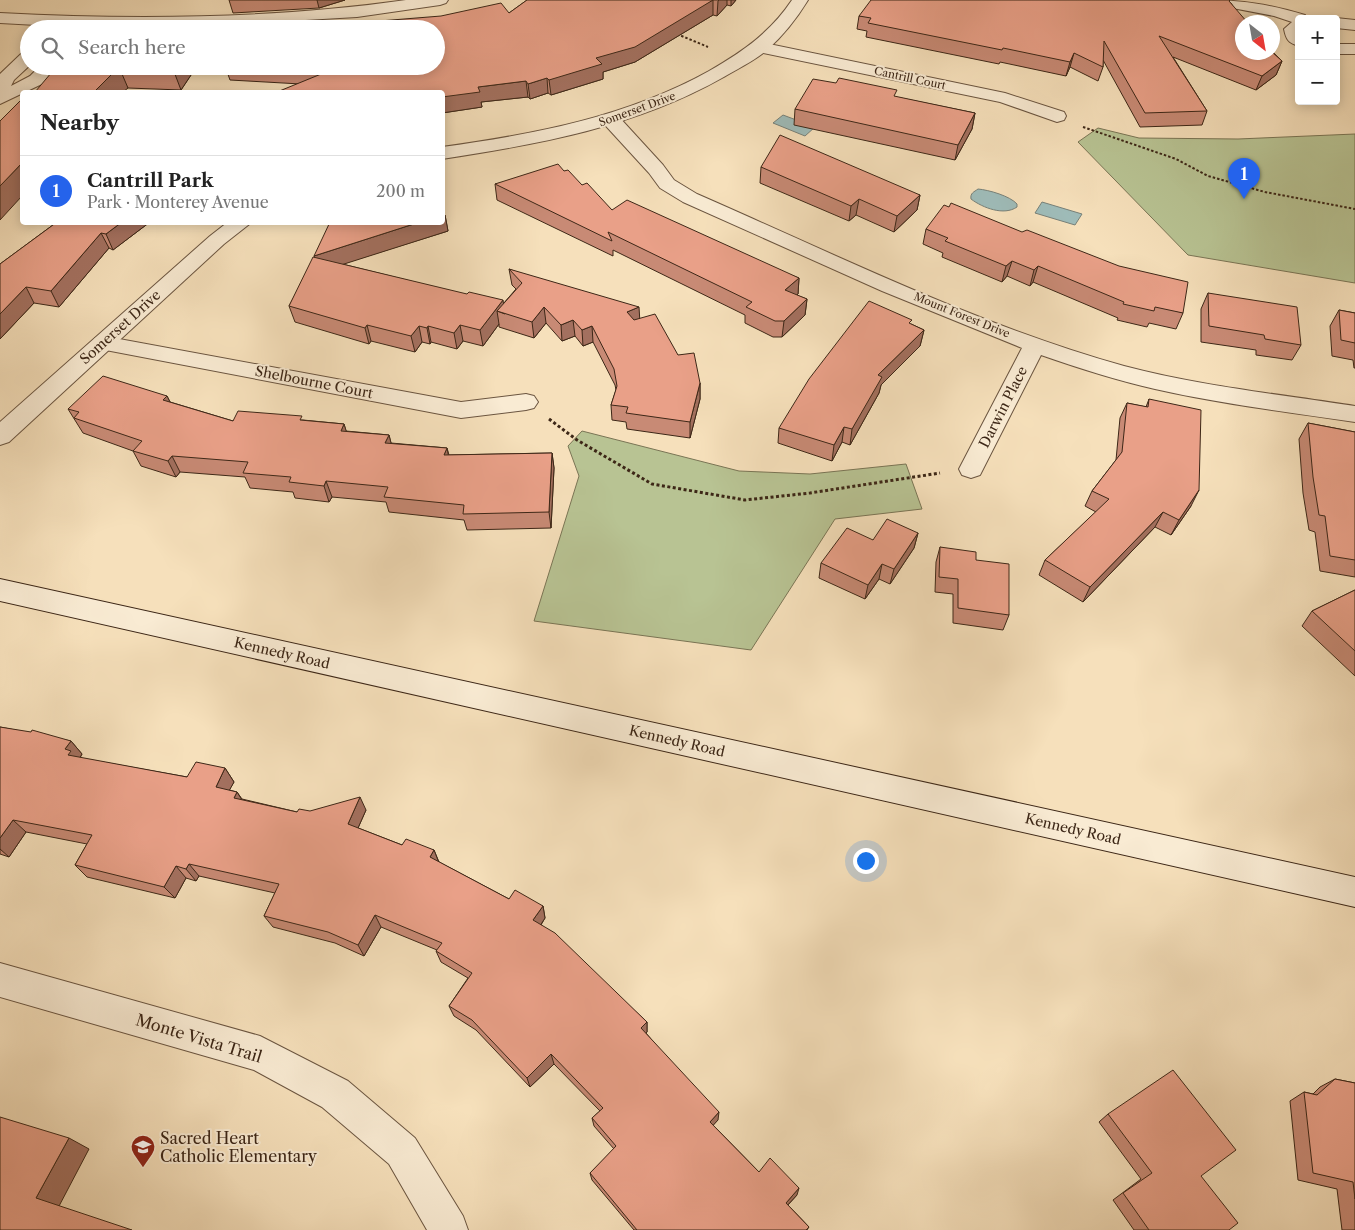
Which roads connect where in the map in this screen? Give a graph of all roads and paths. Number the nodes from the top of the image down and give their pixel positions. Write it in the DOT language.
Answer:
graph roads {
  1 [pos="440,0"];
  2 [pos="800,0"];
  3 [pos="1212,0"];
  4 [pos="0,18"];
  5 [pos="1295,18"];
  6 [pos="20,20"];
  7 [pos="220,20"];
  8 [pos="1340,23"];
  9 [pos="1355,25"];
  10 [pos="1295,27"];
  11 [pos="669,30"];
  12 [pos="1295,39"];
  13 [pos="760,47"];
  14 [pos="1355,48"];
  15 [pos="1340,49"];
  16 [pos="739,60"];
  17 [pos="20,65"];
  18 [pos="41,75"];
  19 [pos="0,91"];
  20 [pos="0,99"];
  21 [pos="1057,116"];
  22 [pos="612,121"];
  23 [pos="445,153"];
  24 [pos="1355,209"];
  25 [pos="238,225"];
  26 [pos="103,343"];
  27 [pos="1035,344"];
  28 [pos="526,402"];
  29 [pos="1355,414"];
  30 [pos="0,436"];
  31 [pos="971,469"];
  32 [pos="0,590"];
  33 [pos="1355,892"];
  34 [pos="0,980"];
  35 [pos="449,1230"];
  1 -- 7 [label="street"];
  2 -- 13 [label="street, Somerset Drive"];
  3 -- 5 [label="street"];
  4 -- 6 [label="street"];
  8 -- 9 [label="street"];
  10 -- 12 [label="street"];
  11 -- 16 [label="path"];
  13 -- 16 [label="street, Somerset Drive"];
  13 -- 21 [label="street, Cantrill Court"];
  14 -- 15 [label="street"];
  16 -- 22 [label="street, Somerset Drive"];
  17 -- 19 [label="street"];
  18 -- 20 [label="street"];
  21 -- 24 [label="path"];
  22 -- 23 [label="street, Somerset Drive"];
  22 -- 27 [label="street, Mount Forest Drive"];
  25 -- 26 [label="street, Somerset Drive"];
  26 -- 28 [label="street, Shelbourne Court"];
  26 -- 30 [label="street, Somerset Drive"];
  27 -- 29 [label="street, Mount Forest Drive"];
  27 -- 31 [label="street, Darwin Place"];
  28 -- 31 [label="path"];
  32 -- 33 [label="street, Kennedy Road"];
  34 -- 35 [label="street, Monte Vista Trail"];
}
